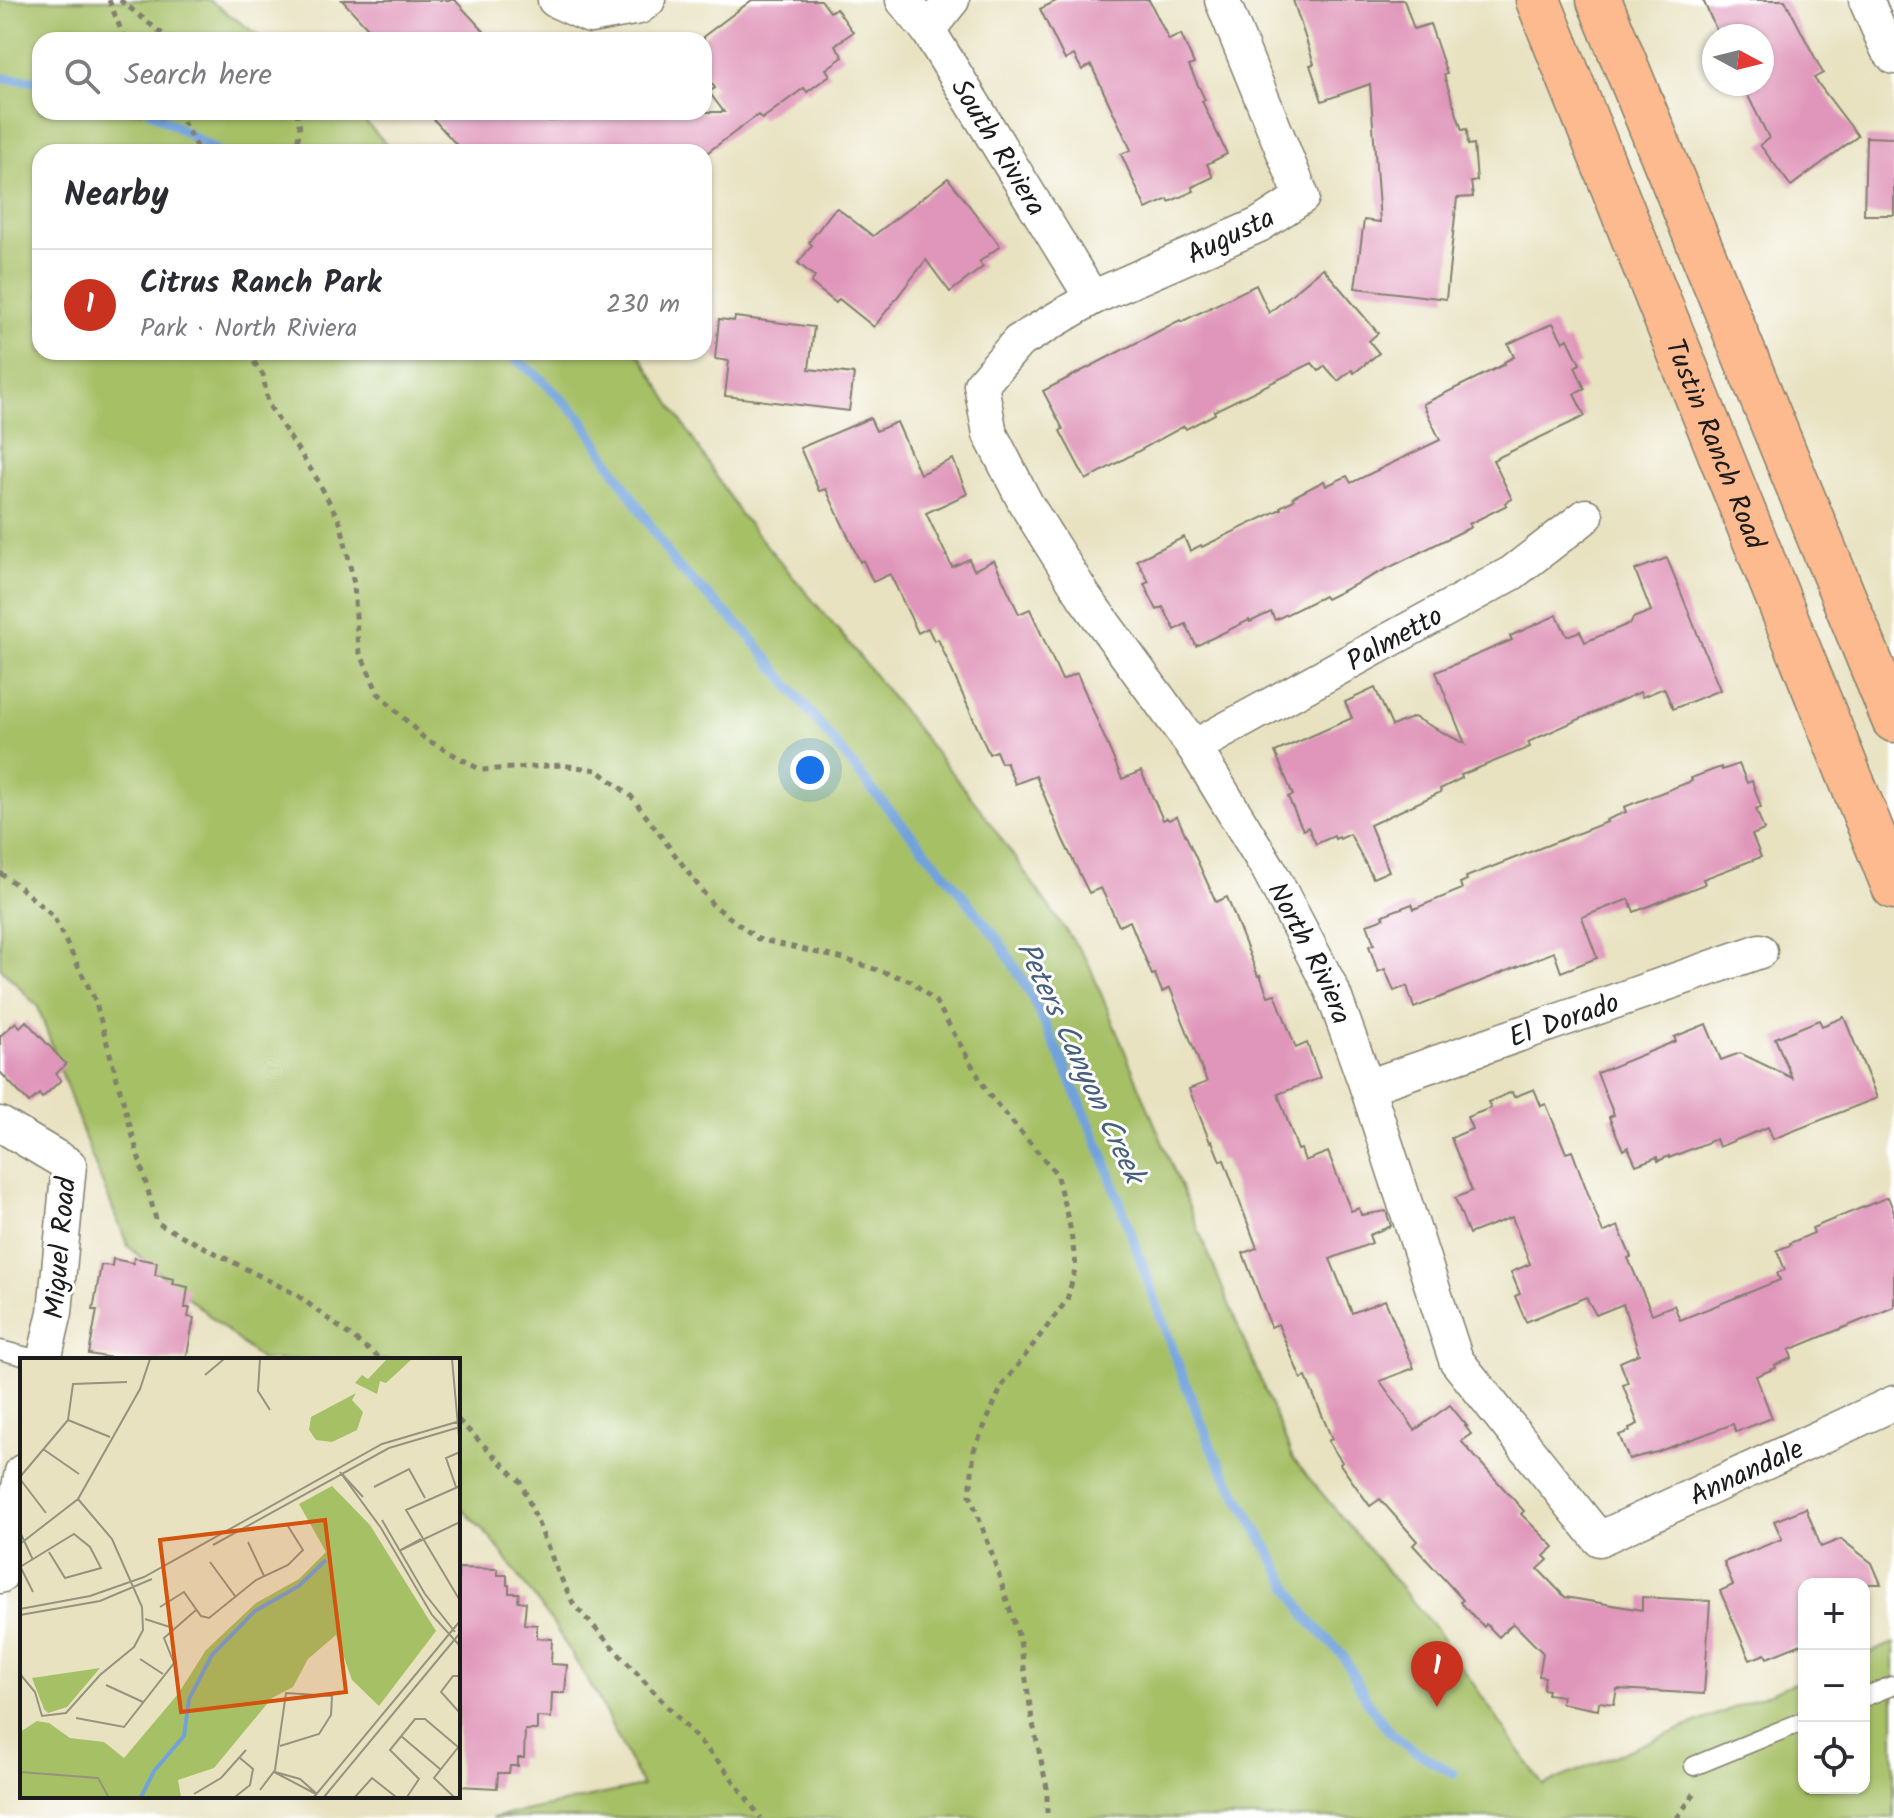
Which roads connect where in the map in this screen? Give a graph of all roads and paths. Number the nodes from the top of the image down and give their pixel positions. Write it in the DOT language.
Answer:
graph roads {
  1 [pos="109,0"];
  2 [pos="120,0"];
  3 [pos="555,0"];
  4 [pos="648,0"];
  5 [pos="903,0"];
  6 [pos="952,0"];
  7 [pos="1222,0"];
  8 [pos="1538,0"];
  9 [pos="1599,0"];
  10 [pos="1866,0"];
  11 [pos="928,30"];
  12 [pos="122,32"];
  13 [pos="160,32"];
  14 [pos="1894,57"];
  15 [pos="182,120"];
  16 [pos="298,120"];
  17 [pos="195,144"];
  18 [pos="297,144"];
  19 [pos="1092,298"];
  20 [pos="253,360"];
  21 [pos="981,385"];
  22 [pos="1586,516"];
  23 [pos="1894,720"];
  24 [pos="1194,747"];
  25 [pos="0,873"];
  26 [pos="1894,887"];
  27 [pos="1760,951"];
  28 [pos="1367,1087"];
  29 [pos="0,1124"];
  30 [pos="0,1350"];
  31 [pos="34,1358"];
  32 [pos="43,1358"];
  33 [pos="379,1358"];
  34 [pos="1894,1403"];
  35 [pos="460,1422"];
  36 [pos="20,1486"];
  37 [pos="1599,1539"];
  38 [pos="10,1559"];
  39 [pos="1894,1685"];
  40 [pos="1870,1695"];
  41 [pos="1802,1722"];
  42 [pos="1694,1766"];
  43 [pos="761,1818"];
  44 [pos="1047,1818"];
  45 [pos="1677,1818"];
  1 -- 12 [label="path"];
  2 -- 13 [label="path"];
  3 -- 4 [label="street"];
  5 -- 11 [label="street, South Riviera"];
  6 -- 11 [label="street"];
  7 -- 19 [label="street, Augusta"];
  8 -- 26 [label="main road, Tustin Ranch Road"];
  9 -- 23 [label="main road"];
  10 -- 14 [label="street"];
  11 -- 19 [label="street, South Riviera"];
  15 -- 17 [label="path"];
  16 -- 18 [label="path"];
  19 -- 21 [label="street, Augusta"];
  20 -- 44 [label="path"];
  21 -- 24 [label="street, North Riviera"];
  22 -- 24 [label="street, Palmetto"];
  24 -- 28 [label="street, North Riviera"];
  25 -- 33 [label="path"];
  27 -- 28 [label="street, El Dorado"];
  28 -- 37 [label="street, North Riviera"];
  29 -- 32 [label="street, Miguel Road"];
  30 -- 31 [label="lane"];
  34 -- 37 [label="street, Annandale"];
  35 -- 43 [label="path"];
  36 -- 38 [label="street"];
  39 -- 40 [label="lane"];
  41 -- 42 [label="lane"];
  42 -- 45 [label="path"];
}
